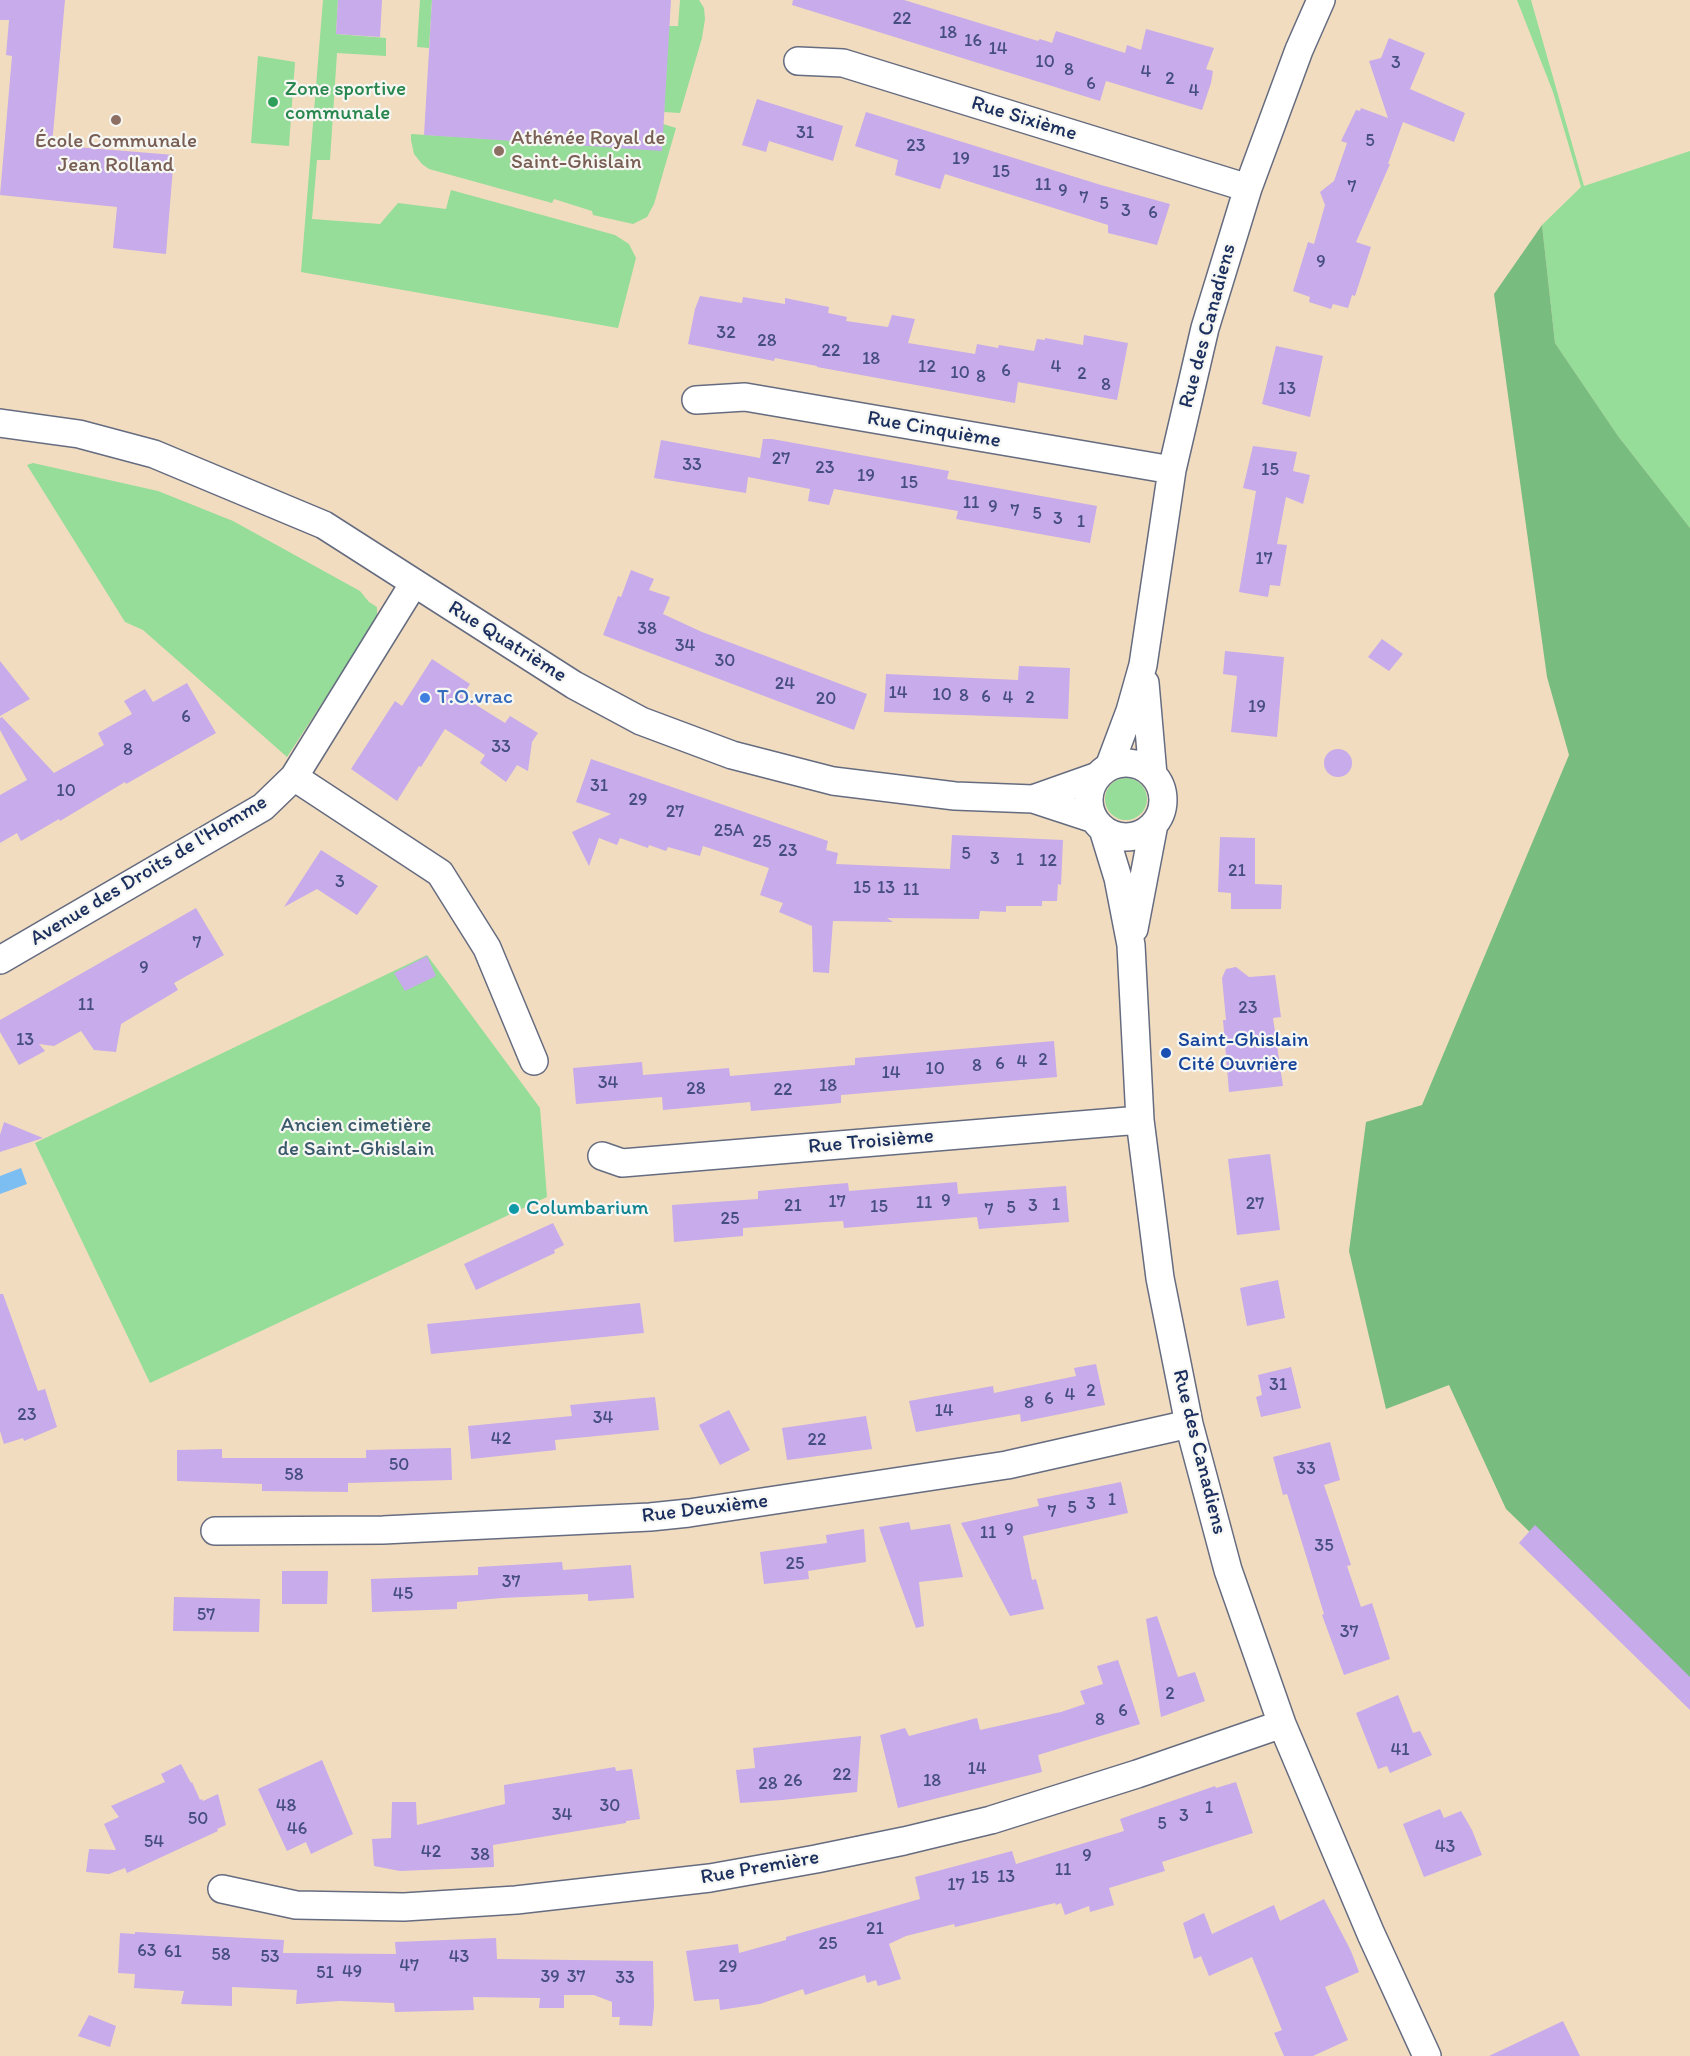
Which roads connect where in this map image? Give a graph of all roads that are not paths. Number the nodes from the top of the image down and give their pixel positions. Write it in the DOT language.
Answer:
graph roads {
  1 [pos="1321,0"];
  2 [pos="798,61"];
  3 [pos="1248,188"];
  4 [pos="696,400"];
  5 [pos="0,423"];
  6 [pos="1172,471"];
  7 [pos="414,583"];
  8 [pos="1143,665"];
  9 [pos="1104,772"];
  10 [pos="1153,775"];
  11 [pos="294,777"];
  12 [pos="1033,799"];
  13 [pos="1099,824"];
  14 [pos="1154,824"];
  15 [pos="1131,945"];
  16 [pos="0,960"];
  17 [pos="534,1061"];
  18 [pos="1140,1120"];
  19 [pos="602,1156"];
  20 [pos="1189,1424"];
  21 [pos="215,1532"];
  22 [pos="1282,1724"];
  23 [pos="222,1889"];
  24 [pos="1427,2056"];
  1 -- 3 [label="street, Rue des Canadiens"];
  2 -- 3 [label="street, Rue Sixième"];
  3 -- 6 [label="street, Rue des Canadiens"];
  4 -- 6 [label="street, Rue Cinquième"];
  5 -- 7 [label="street, Rue Quatrième"];
  6 -- 8 [label="street, Rue des Canadiens"];
  7 -- 11 [label="street, Avenue des Droits de l'Homme"];
  7 -- 12 [label="street, Rue Quatrième"];
  8 -- 9 [label="street, Rue des Canadiens"];
  8 -- 10 [label="street, Rue des Canadiens"];
  9 -- 10 [label="street"];
  9 -- 12 [label="street, Rue Quatrième"];
  9 -- 13 [label="street, Rue des Canadiens"];
  10 -- 14 [label="street, Rue des Canadiens"];
  11 -- 16 [label="street, Avenue des Droits de l'Homme"];
  11 -- 17 [label="street"];
  12 -- 13 [label="street, Rue Quatrième"];
  13 -- 14 [label="street"];
  13 -- 15 [label="street, Rue des Canadiens"];
  14 -- 15 [label="street, Rue des Canadiens"];
  15 -- 18 [label="street, Rue des Canadiens"];
  18 -- 19 [label="street, Rue Troisième"];
  18 -- 20 [label="street, Rue des Canadiens"];
  20 -- 21 [label="street, Rue Deuxième"];
  20 -- 22 [label="street, Rue des Canadiens"];
  22 -- 23 [label="street, Rue Première"];
  22 -- 24 [label="street, Rue des Canadiens"];
}
